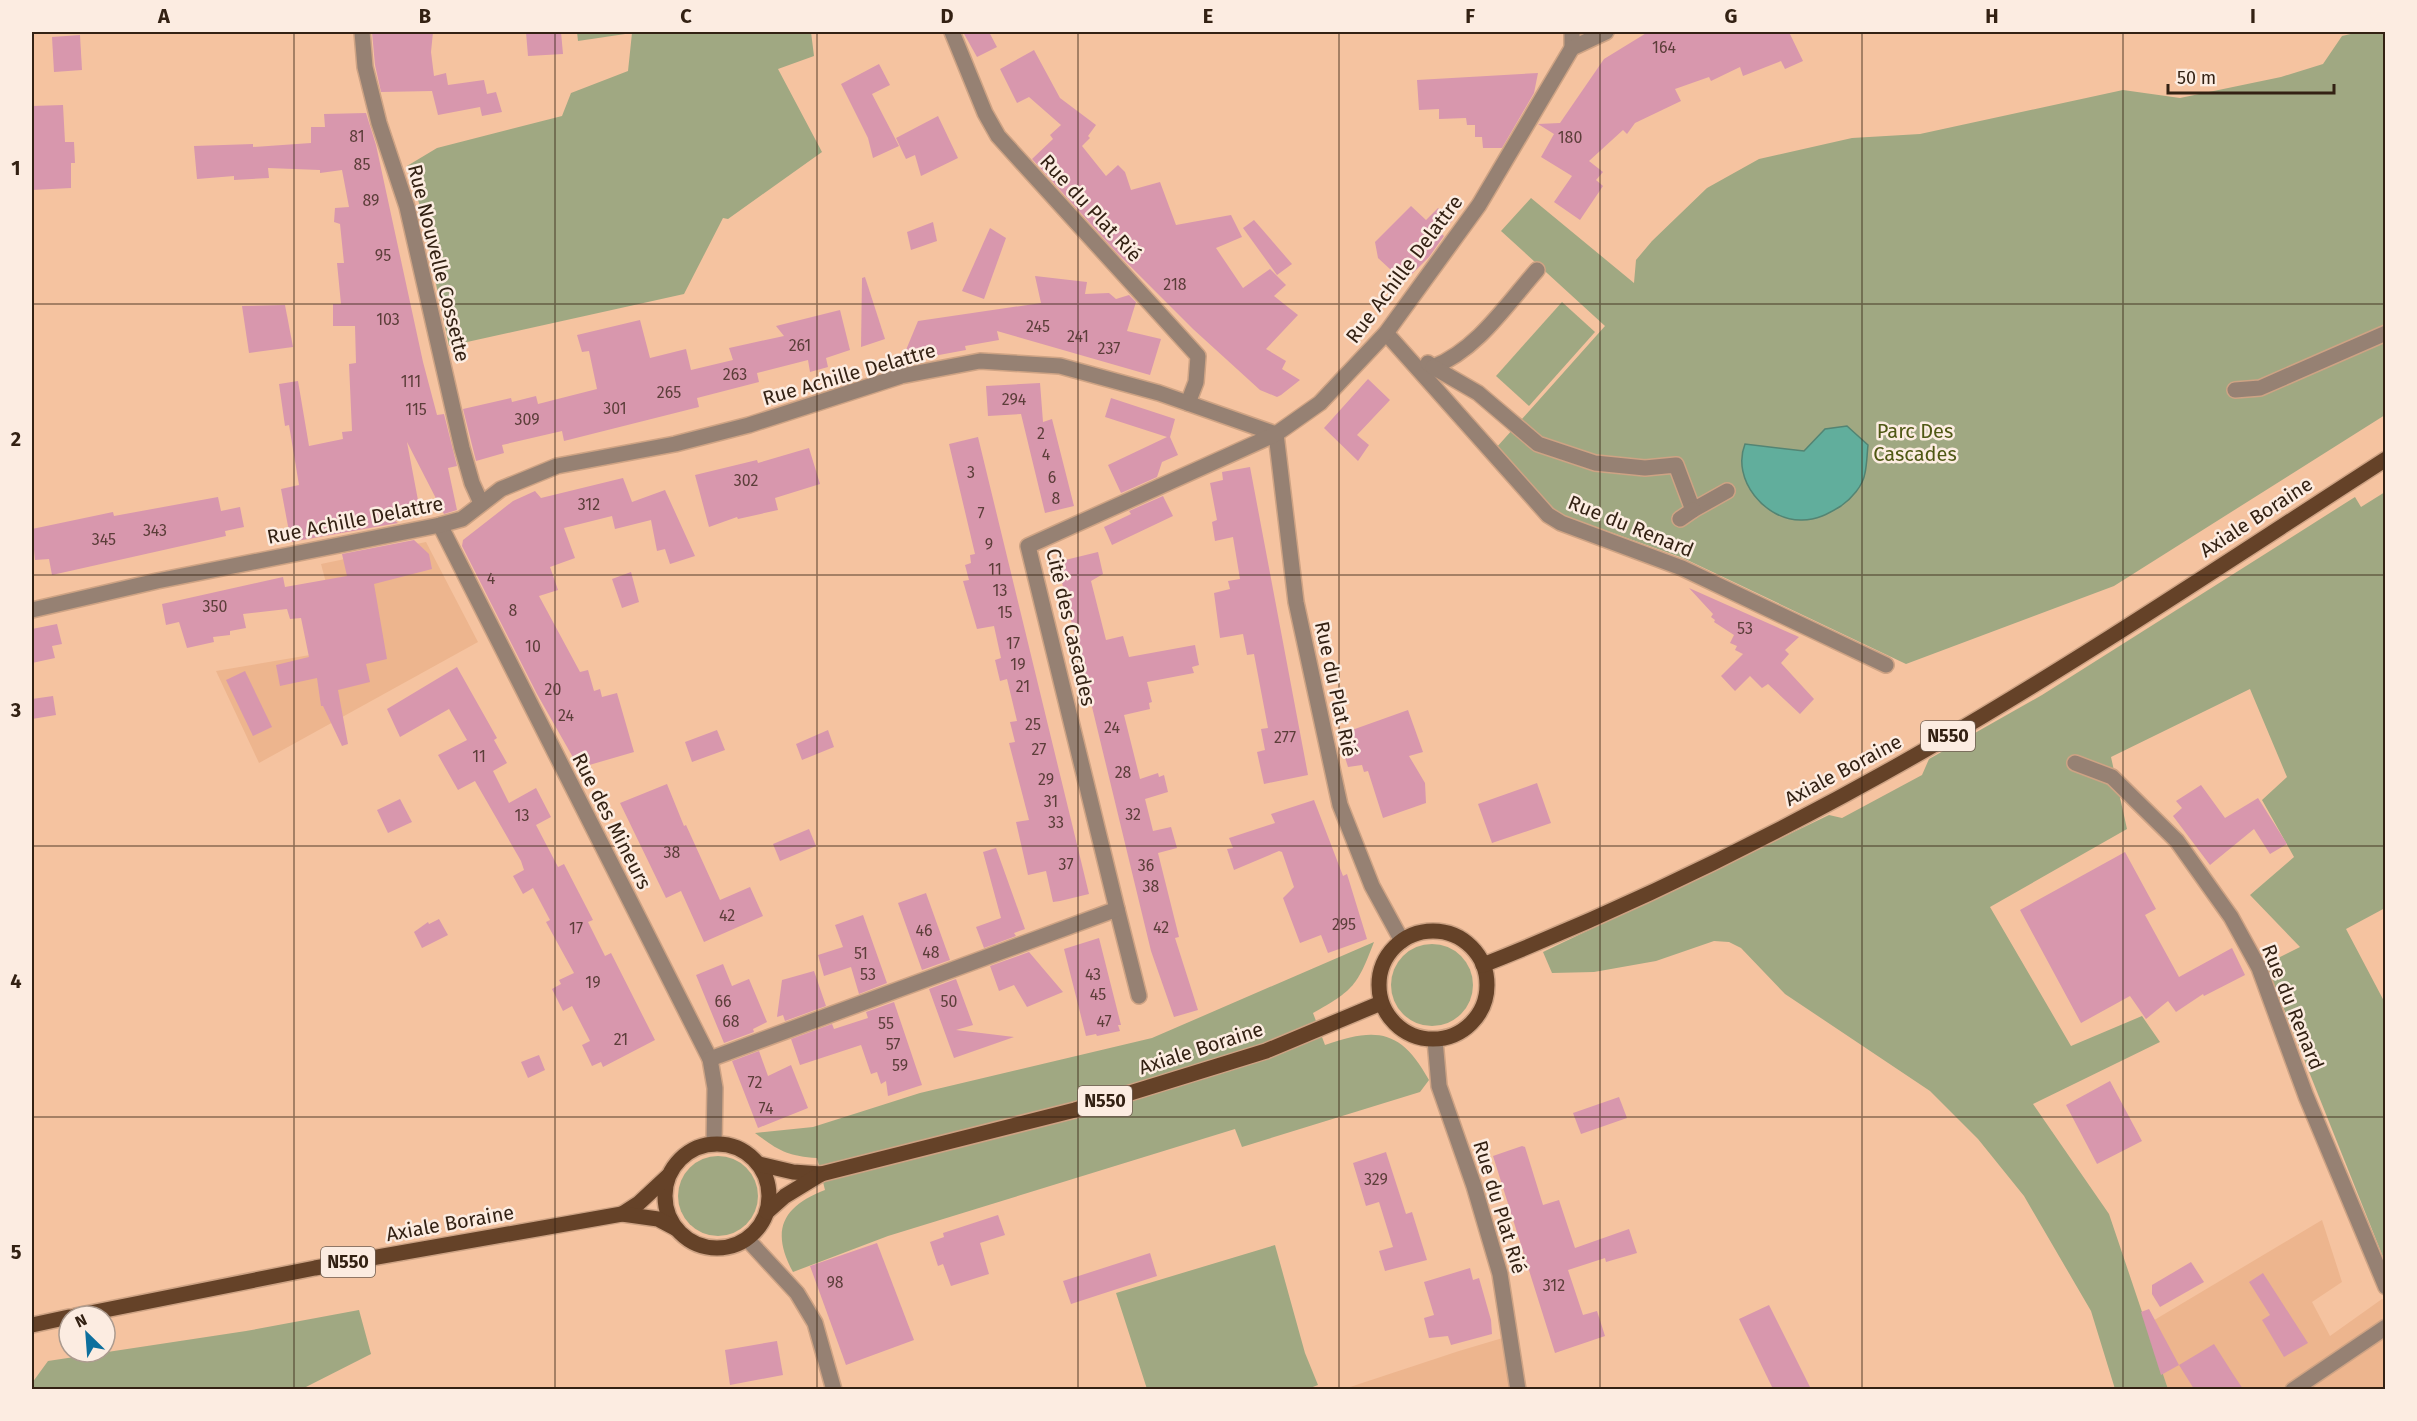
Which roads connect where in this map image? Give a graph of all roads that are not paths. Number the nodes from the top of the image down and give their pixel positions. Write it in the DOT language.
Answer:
graph roads {
  1 [pos="362,32"];
  2 [pos="952,32"];
  3 [pos="1572,32"];
  4 [pos="1606,32"];
  5 [pos="1572,48"];
  6 [pos="1537,270"];
  7 [pos="1386,333"];
  8 [pos="2385,333"];
  9 [pos="1434,367"];
  10 [pos="2235,390"];
  11 [pos="1188,403"];
  12 [pos="1276,434"];
  13 [pos="2385,459"];
  14 [pos="1727,491"];
  15 [pos="481,503"];
  16 [pos="1693,510"];
  17 [pos="1680,519"];
  18 [pos="440,525"];
  19 [pos="32,610"];
  20 [pos="1886,664"];
  21 [pos="2075,763"];
  22 [pos="1117,909"];
  23 [pos="1401,941"];
  24 [pos="1483,965"];
  25 [pos="1139,996"];
  26 [pos="1381,1003"];
  27 [pos="1435,1040"];
  28 [pos="710,1059"];
  29 [pos="714,1144"];
  30 [pos="759,1164"];
  31 [pos="669,1174"];
  32 [pos="821,1174"];
  33 [pos="767,1212"];
  34 [pos="622,1214"];
  35 [pos="675,1228"];
  36 [pos="747,1239"];
  37 [pos="2385,1287"];
  38 [pos="117,1308"];
  39 [pos="57,1320"];
  40 [pos="32,1325"];
  41 [pos="2385,1327"];
  42 [pos="834,1389"];
  43 [pos="1518,1389"];
  44 [pos="2293,1389"];
  1 -- 15 [label="street, Rue Nouvelle Cossette"];
  2 -- 11 [label="street, Rue du Plat Rié"];
  3 -- 5 [label="street"];
  4 -- 5 [label="street"];
  5 -- 7 [label="street, Rue Achille Delattre"];
  6 -- 9 [label="street"];
  7 -- 9 [label="street"];
  7 -- 12 [label="street, Rue Achille Delattre"];
  7 -- 20 [label="street, Rue du Renard"];
  8 -- 10 [label="street"];
  9 -- 16 [label="street"];
  11 -- 12 [label="street, Rue Achille Delattre"];
  11 -- 15 [label="street, Rue Achille Delattre"];
  12 -- 22 [label="street, Cité des Cascades"];
  12 -- 23 [label="street, Rue du Plat Rié"];
  13 -- 24 [label="main road, Axiale Boraine / N550"];
  14 -- 16 [label="street"];
  15 -- 18 [label="street, Rue Achille Delattre"];
  16 -- 17 [label="street"];
  18 -- 19 [label="street, Rue Achille Delattre"];
  18 -- 28 [label="street, Rue des Mineurs"];
  21 -- 37 [label="street, Rue du Renard"];
  22 -- 25 [label="street, Cité des Cascades"];
  22 -- 28 [label="street"];
  23 -- 24 [label="main road"];
  23 -- 26 [label="main road"];
  24 -- 27 [label="main road"];
  26 -- 27 [label="main road"];
  26 -- 32 [label="main road, Axiale Boraine / N550"];
  27 -- 43 [label="street, Rue du Plat Rié"];
  28 -- 29 [label="street, Rue des Mineurs"];
  29 -- 30 [label="main road, N550"];
  29 -- 31 [label="main road, N550"];
  30 -- 32 [label="main road, N550"];
  30 -- 33 [label="main road"];
  31 -- 34 [label="main road, N550"];
  31 -- 35 [label="main road"];
  32 -- 33 [label="main road, N550"];
  33 -- 36 [label="main road, N550"];
  34 -- 35 [label="main road, N550"];
  34 -- 38 [label="main road, Axiale Boraine / N550"];
  35 -- 36 [label="main road, N550"];
  36 -- 42 [label="street"];
  39 -- 40 [label="main road"];
  41 -- 44 [label="street"];
}
